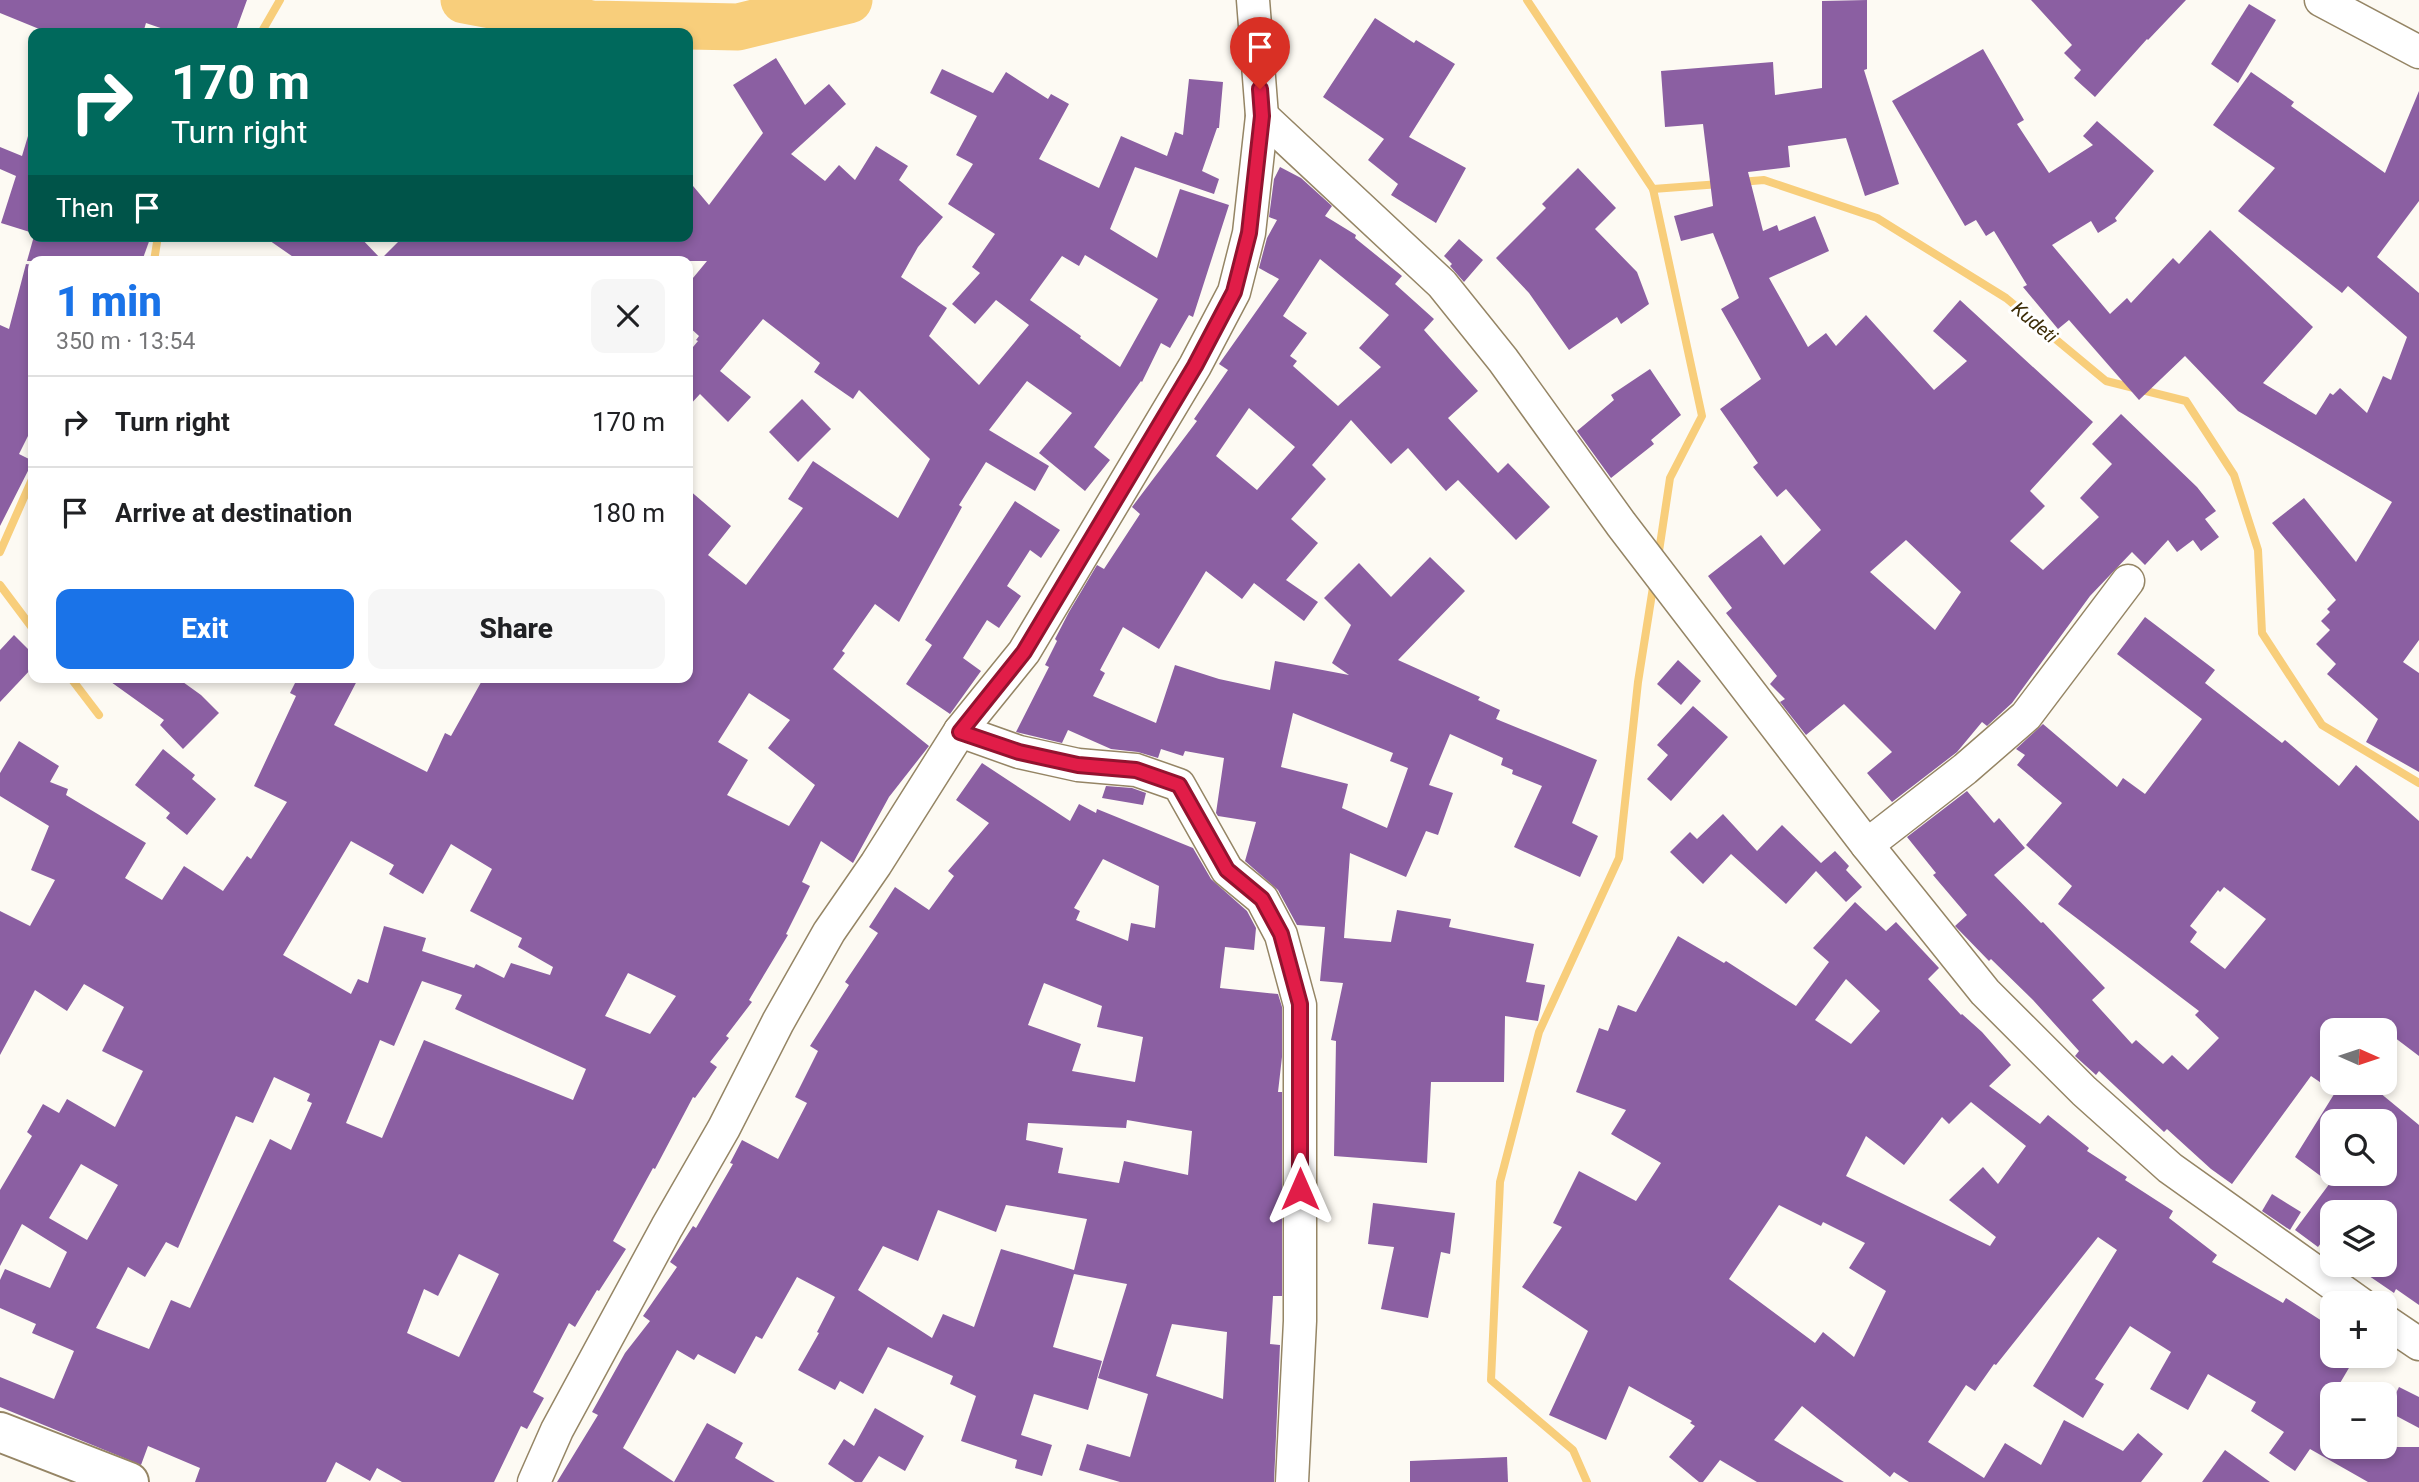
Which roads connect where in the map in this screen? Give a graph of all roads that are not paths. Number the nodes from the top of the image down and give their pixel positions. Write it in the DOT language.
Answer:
graph roads {
  1 [pos="1253,0"];
  2 [pos="2320,0"];
  3 [pos="2419,52"];
  4 [pos="1262,116"];
  5 [pos="2128,581"];
  6 [pos="960,732"];
  7 [pos="1867,845"];
  8 [pos="2343,1291"];
  9 [pos="2397,1329"];
  10 [pos="2419,1344"];
  11 [pos="0,1432"];
  12 [pos="129,1482"];
  13 [pos="534,1482"];
  14 [pos="1292,1482"];
  1 -- 4 [label="street"];
  2 -- 3 [label="street"];
  4 -- 6 [label="street"];
  4 -- 7 [label="street"];
  5 -- 7 [label="street"];
  6 -- 13 [label="street"];
  6 -- 14 [label="street"];
  7 -- 8 [label="street"];
  9 -- 10 [label="street"];
  11 -- 12 [label="main road"];
}
